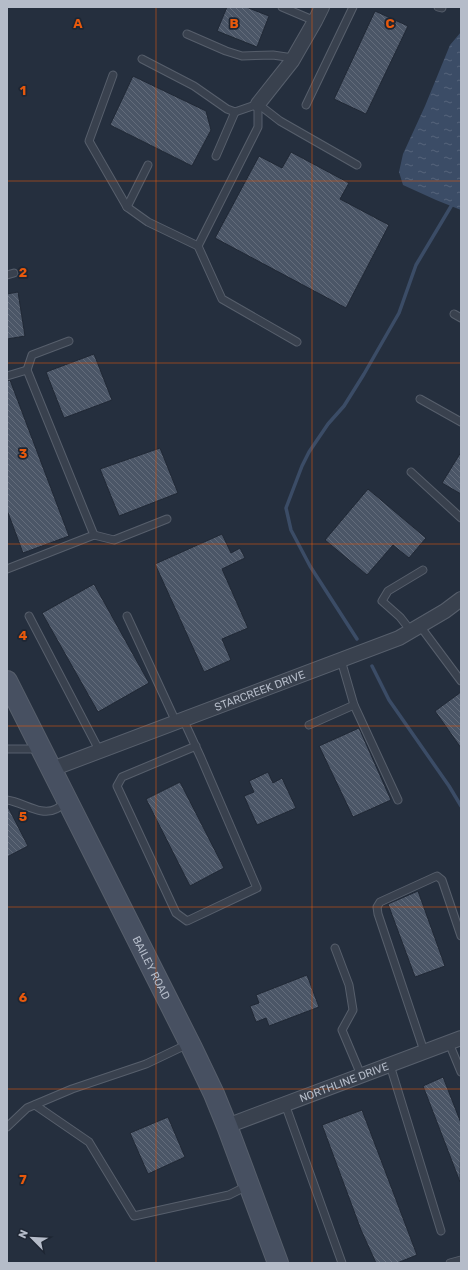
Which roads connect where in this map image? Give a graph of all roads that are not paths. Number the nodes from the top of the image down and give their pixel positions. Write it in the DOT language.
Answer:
graph roads {
  1 [pos="282,7"];
  2 [pos="322,7"];
  3 [pos="353,7"];
  4 [pos="315,21"];
  5 [pos="187,34"];
  6 [pos="293,58"];
  7 [pos="142,59"];
  8 [pos="112,75"];
  9 [pos="258,104"];
  10 [pos="306,104"];
  11 [pos="235,112"];
  12 [pos="216,156"];
  13 [pos="357,164"];
  14 [pos="148,165"];
  15 [pos="127,207"];
  16 [pos="198,246"];
  17 [pos="454,314"];
  18 [pos="461,318"];
  19 [pos="69,341"];
  20 [pos="297,342"];
  21 [pos="27,370"];
  22 [pos="7,376"];
  23 [pos="420,400"];
  24 [pos="461,422"];
  25 [pos="411,472"];
  26 [pos="461,518"];
  27 [pos="167,519"];
  28 [pos="94,535"];
  29 [pos="7,569"];
  30 [pos="423,570"];
  31 [pos="461,599"];
  32 [pos="29,616"];
  33 [pos="127,616"];
  34 [pos="415,629"];
  35 [pos="341,660"];
  36 [pos="7,681"];
  37 [pos="461,681"];
  38 [pos="354,705"];
  39 [pos="179,720"];
  40 [pos="309,725"];
  41 [pos="196,746"];
  42 [pos="7,749"];
  43 [pos="41,749"];
  44 [pos="99,750"];
  45 [pos="52,769"];
  46 [pos="7,800"];
  47 [pos="398,800"];
  48 [pos="67,801"];
  49 [pos="461,936"];
  50 [pos="335,948"];
  51 [pos="455,1040"];
  52 [pos="190,1043"];
  53 [pos="424,1052"];
  54 [pos="390,1065"];
  55 [pos="461,1072"];
  56 [pos="361,1076"];
  57 [pos="285,1104"];
  58 [pos="35,1105"];
  59 [pos="227,1126"];
  60 [pos="7,1127"];
  61 [pos="249,1185"];
  62 [pos="441,1231"];
  63 [pos="461,1260"];
  64 [pos="278,1263"];
  65 [pos="342,1263"];
  66 [pos="450,1263"];
  1 -- 4 [label="lane"];
  2 -- 4 [label="street"];
  3 -- 10 [label="lane"];
  4 -- 6 [label="street"];
  5 -- 6 [label="lane"];
  6 -- 9 [label="street"];
  7 -- 11 [label="lane"];
  8 -- 15 [label="lane"];
  9 -- 11 [label="lane"];
  9 -- 13 [label="lane"];
  9 -- 16 [label="lane"];
  11 -- 12 [label="lane"];
  14 -- 15 [label="lane"];
  15 -- 16 [label="lane"];
  16 -- 20 [label="lane"];
  17 -- 18 [label="lane"];
  19 -- 21 [label="lane"];
  21 -- 22 [label="lane"];
  21 -- 28 [label="lane"];
  23 -- 24 [label="lane"];
  25 -- 26 [label="lane"];
  27 -- 28 [label="lane"];
  28 -- 29 [label="lane"];
  30 -- 34 [label="lane"];
  31 -- 34 [label="street, STARCREEK DRIVE"];
  32 -- 44 [label="lane"];
  33 -- 39 [label="lane"];
  34 -- 35 [label="street, STARCREEK DRIVE"];
  34 -- 37 [label="lane"];
  35 -- 38 [label="lane"];
  35 -- 39 [label="street, STARCREEK DRIVE"];
  36 -- 43 [label="street, BAILEY ROAD"];
  38 -- 40 [label="lane"];
  38 -- 47 [label="lane"];
  39 -- 41 [label="lane"];
  39 -- 44 [label="street, STARCREEK DRIVE"];
  41 -- 41 [label="lane"];
  42 -- 43 [label="lane"];
  43 -- 45 [label="street, BAILEY ROAD"];
  44 -- 45 [label="street, STARCREEK DRIVE"];
  45 -- 48 [label="street, BAILEY ROAD"];
  46 -- 48 [label="lane"];
  48 -- 52 [label="street, BAILEY ROAD"];
  49 -- 53 [label="lane"];
  50 -- 56 [label="lane"];
  51 -- 53 [label="street, NORTHLINE DRIVE"];
  51 -- 55 [label="lane"];
  52 -- 58 [label="lane"];
  52 -- 59 [label="street, BAILEY ROAD"];
  53 -- 54 [label="street, NORTHLINE DRIVE"];
  54 -- 56 [label="street, NORTHLINE DRIVE"];
  54 -- 62 [label="lane"];
  56 -- 57 [label="street, NORTHLINE DRIVE"];
  57 -- 59 [label="street, NORTHLINE DRIVE"];
  57 -- 65 [label="lane"];
  58 -- 60 [label="lane"];
  58 -- 61 [label="lane"];
  59 -- 61 [label="street, BAILEY ROAD"];
  61 -- 64 [label="street, BAILEY ROAD"];
  63 -- 66 [label="lane"];
}
